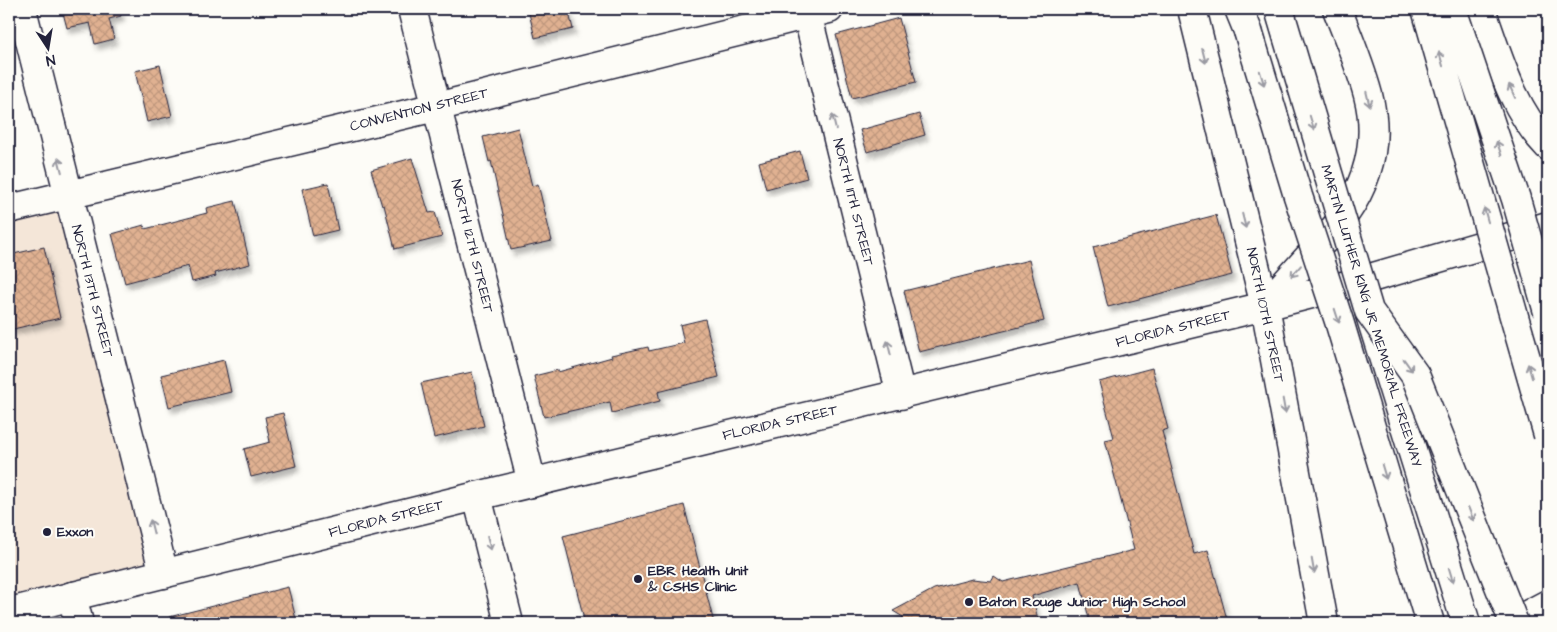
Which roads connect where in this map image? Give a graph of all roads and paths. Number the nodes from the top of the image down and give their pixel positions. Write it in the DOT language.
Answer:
graph roads {
  1 [pos="22,9"];
  2 [pos="412,9"];
  3 [pos="1192,9"];
  4 [pos="1278,9"];
  5 [pos="1337,9"];
  6 [pos="1426,9"];
  7 [pos="1452,9"];
  8 [pos="1481,9"];
  9 [pos="814,11"];
  10 [pos="1243,20"];
  11 [pos="436,107"];
  12 [pos="1548,146"];
  13 [pos="67,194"];
  14 [pos="9,209"];
  15 [pos="1548,226"];
  16 [pos="1265,306"];
  17 [pos="1369,311"];
  18 [pos="1548,312"];
  19 [pos="901,395"];
  20 [pos="1548,435"];
  21 [pos="532,483"];
  22 [pos="477,496"];
  23 [pos="164,574"];
  24 [pos="72,596"];
  25 [pos="1548,604"];
  26 [pos="9,612"];
  27 [pos="79,623"];
  28 [pos="509,623"];
  29 [pos="1324,623"];
  30 [pos="1430,623"];
  31 [pos="1466,623"];
  32 [pos="1513,623"];
  13 -- 1 [label="main road, NORTH 13TH STREET, one-way"];
  2 -- 11 [label="main road, NORTH 12TH STREET"];
  3 -- 16 [label="main road, NORTH 10TH STREET, one-way"];
  4 -- 17 [label="main road, MARTIN LUTHER KING JR MEMORIAL FREEWAY, one-way, bridge"];
  5 -- 16 [label="main road, one-way"];
  20 -- 6 [label="main road, one-way, bridge"];
  18 -- 7 [label="main road, one-way, bridge"];
  12 -- 8 [label="main road, one-way"];
  9 -- 11 [label="main road, CONVENTION STREET"];
  19 -- 9 [label="main road, NORTH 11TH STREET, one-way"];
  10 -- 30 [label="main road, one-way, bridge"];
  11 -- 13 [label="main road, CONVENTION STREET"];
  11 -- 21 [label="main road, NORTH 12TH STREET"];
  13 -- 14 [label="main road, CONVENTION STREET"];
  23 -- 13 [label="main road, NORTH 13TH STREET, one-way"];
  15 -- 16 [label="main road, FLORIDA STREET"];
  16 -- 19 [label="main road, FLORIDA STREET"];
  16 -- 29 [label="main road, NORTH 10TH STREET, one-way"];
  17 -- 31 [label="main road, MARTIN LUTHER KING JR MEMORIAL FREEWAY, one-way"];
  17 -- 32 [label="main road, one-way, bridge"];
  19 -- 21 [label="main road, FLORIDA STREET"];
  21 -- 22 [label="main road, FLORIDA STREET"];
  22 -- 23 [label="main road, FLORIDA STREET"];
  22 -- 28 [label="main road, one-way"];
  23 -- 24 [label="main road, FLORIDA STREET"];
  24 -- 26 [label="main road, FLORIDA STREET"];
  24 -- 27 [label="main road"];
  25 -- 32 [label="main road"];
}
